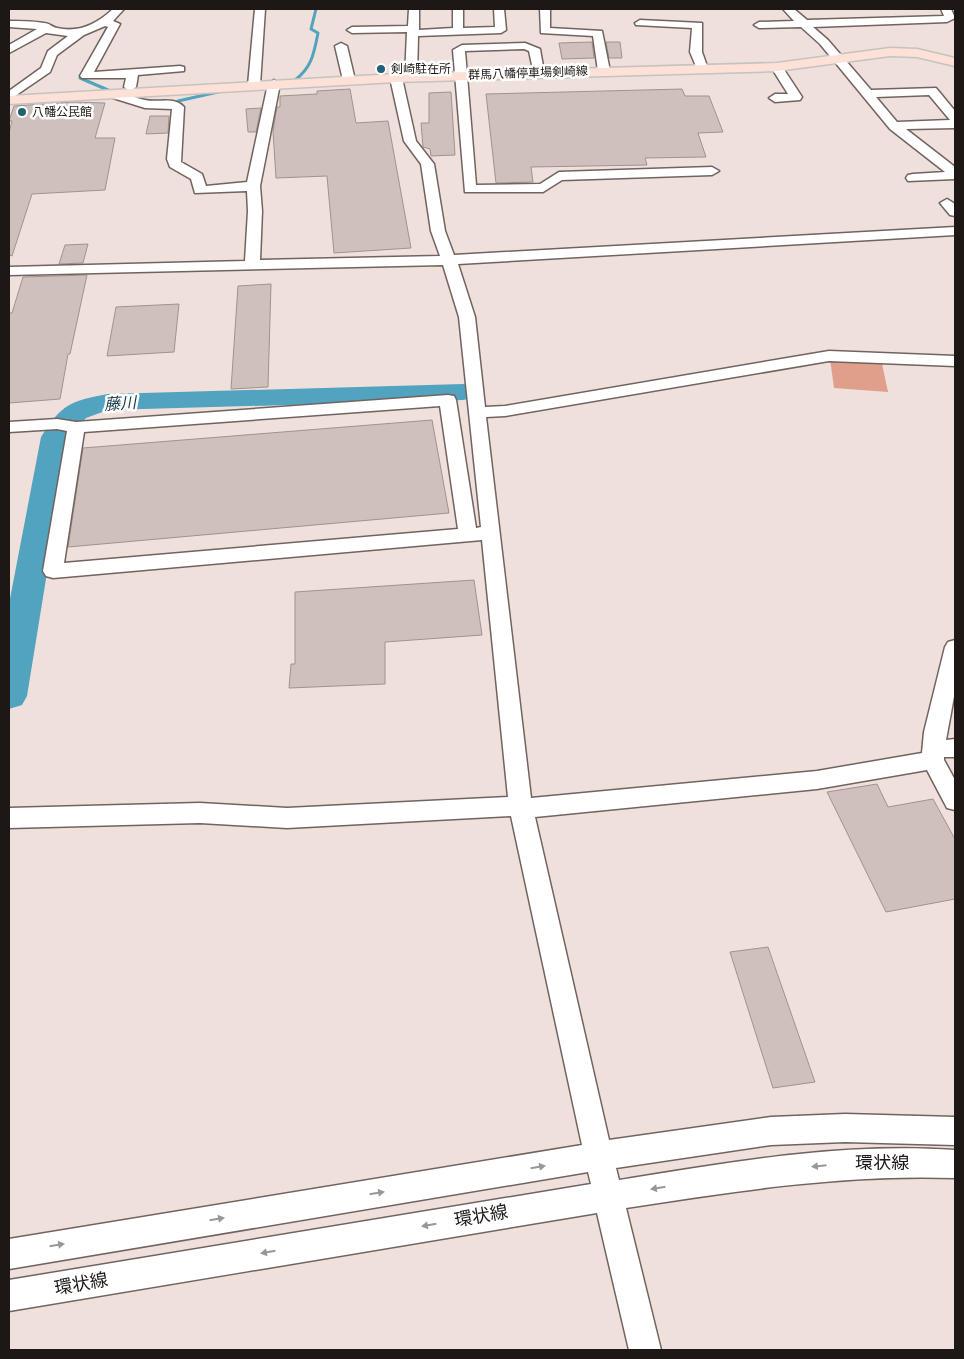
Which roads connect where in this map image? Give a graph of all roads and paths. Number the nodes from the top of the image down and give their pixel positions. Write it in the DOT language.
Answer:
graph roads {
  1 [pos="119,9"];
  2 [pos="260,9"];
  3 [pos="414,9"];
  4 [pos="458,9"];
  5 [pos="499,9"];
  6 [pos="545,9"];
  7 [pos="788,9"];
  8 [pos="838,9"];
  9 [pos="951,14"];
  10 [pos="104,23"];
  11 [pos="640,23"];
  12 [pos="9,24"];
  13 [pos="852,24"];
  14 [pos="759,25"];
  15 [pos="805,25"];
  16 [pos="44,29"];
  17 [pos="352,30"];
  18 [pos="413,31"];
  19 [pos="458,31"];
  20 [pos="80,33"];
  21 [pos="341,46"];
  22 [pos="9,50"];
  23 [pos="838,59"];
  24 [pos="955,62"];
  25 [pos="777,67"];
  26 [pos="180,69"];
  27 [pos="702,69"];
  28 [pos="604,71"];
  29 [pos="538,72"];
  30 [pos="132,74"];
  31 [pos="460,75"];
  32 [pos="18,77"];
  33 [pos="37,77"];
  34 [pos="404,77"];
  35 [pos="349,80"];
  36 [pos="274,84"];
  37 [pos="254,85"];
  38 [pos="867,94"];
  39 [pos="123,95"];
  40 [pos="9,98"];
  41 [pos="775,98"];
  42 [pos="955,118"];
  43 [pos="955,124"];
  44 [pos="894,126"];
  45 [pos="712,171"];
  46 [pos="955,174"];
  47 [pos="913,178"];
  48 [pos="253,186"];
  49 [pos="955,232"];
  50 [pos="450,260"];
  51 [pos="252,265"];
  52 [pos="9,271"];
  53 [pos="955,361"];
  54 [pos="477,412"];
  55 [pos="9,427"];
  56 [pos="76,427"];
  57 [pos="489,533"];
  58 [pos="468,534"];
  59 [pos="955,647"];
  60 [pos="941,752"];
  61 [pos="955,801"];
  62 [pos="521,809"];
  63 [pos="9,818"];
  64 [pos="955,1131"];
  65 [pos="600,1156"];
  66 [pos="955,1164"];
  67 [pos="609,1196"];
  68 [pos="9,1254"];
  69 [pos="9,1296"];
  70 [pos="645,1350"];
  1 -- 10 [label="street"];
  2 -- 37 [label="street"];
  3 -- 18 [label="street"];
  4 -- 19 [label="street"];
  5 -- 19 [label="street"];
  6 -- 28 [label="street"];
  7 -- 15 [label="street"];
  8 -- 13 [label="street"];
  9 -- 13 [label="street"];
  10 -- 20 [label="street"];
  10 -- 30 [label="street"];
  11 -- 27 [label="street"];
  12 -- 16 [label="street"];
  13 -- 15 [label="street"];
  14 -- 15 [label="street"];
  15 -- 23 [label="street"];
  16 -- 20 [label="street"];
  16 -- 22 [label="street"];
  17 -- 18 [label="street"];
  18 -- 19 [label="street"];
  18 -- 34 [label="street"];
  20 -- 33 [label="street"];
  21 -- 35 [label="street"];
  23 -- 24 [label="main road, 群馬八幡停車場剣崎線"];
  23 -- 25 [label="main road, 群馬八幡停車場剣崎線"];
  23 -- 38 [label="street"];
  25 -- 27 [label="main road, 群馬八幡停車場剣崎線"];
  25 -- 41 [label="street"];
  26 -- 30 [label="street"];
  27 -- 28 [label="main road, 群馬八幡停車場剣崎線"];
  28 -- 29 [label="main road, 群馬八幡停車場剣崎線"];
  29 -- 31 [label="main road, 群馬八幡停車場剣崎線"];
  29 -- 31 [label="street"];
  30 -- 39 [label="street"];
  31 -- 34 [label="main road, 群馬八幡停車場剣崎線"];
  31 -- 45 [label="street"];
  32 -- 33 [label="street"];
  33 -- 40 [label="street"];
  34 -- 35 [label="main road, 群馬八幡停車場剣崎線"];
  34 -- 50 [label="street"];
  35 -- 36 [label="main road, 群馬八幡停車場剣崎線"];
  36 -- 37 [label="main road, 群馬八幡停車場剣崎線"];
  36 -- 48 [label="street"];
  37 -- 39 [label="main road, 群馬八幡停車場剣崎線"];
  38 -- 42 [label="street"];
  38 -- 44 [label="street"];
  39 -- 40 [label="main road, 群馬八幡停車場剣崎線"];
  39 -- 48 [label="street"];
  43 -- 44 [label="street"];
  44 -- 46 [label="street"];
  46 -- 47 [label="street"];
  48 -- 51 [label="street"];
  49 -- 50 [label="street"];
  50 -- 51 [label="street"];
  50 -- 54 [label="street"];
  51 -- 52 [label="street"];
  53 -- 54 [label="street"];
  54 -- 57 [label="street"];
  55 -- 56 [label="street"];
  56 -- 58 [label="street"];
  56 -- 58 [label="street"];
  57 -- 58 [label="street"];
  57 -- 62 [label="street"];
  59 -- 60 [label="street"];
  60 -- 61 [label="street"];
  60 -- 62 [label="street"];
  62 -- 63 [label="street"];
  62 -- 65 [label="street"];
  64 -- 65 [label="street, 環状線"];
  65 -- 67 [label="street"];
  68 -- 65 [label="street, 環状線, one-way"];
  66 -- 67 [label="street, 環状線, one-way"];
  67 -- 69 [label="street, 環状線, one-way"];
  67 -- 70 [label="street"];
}
